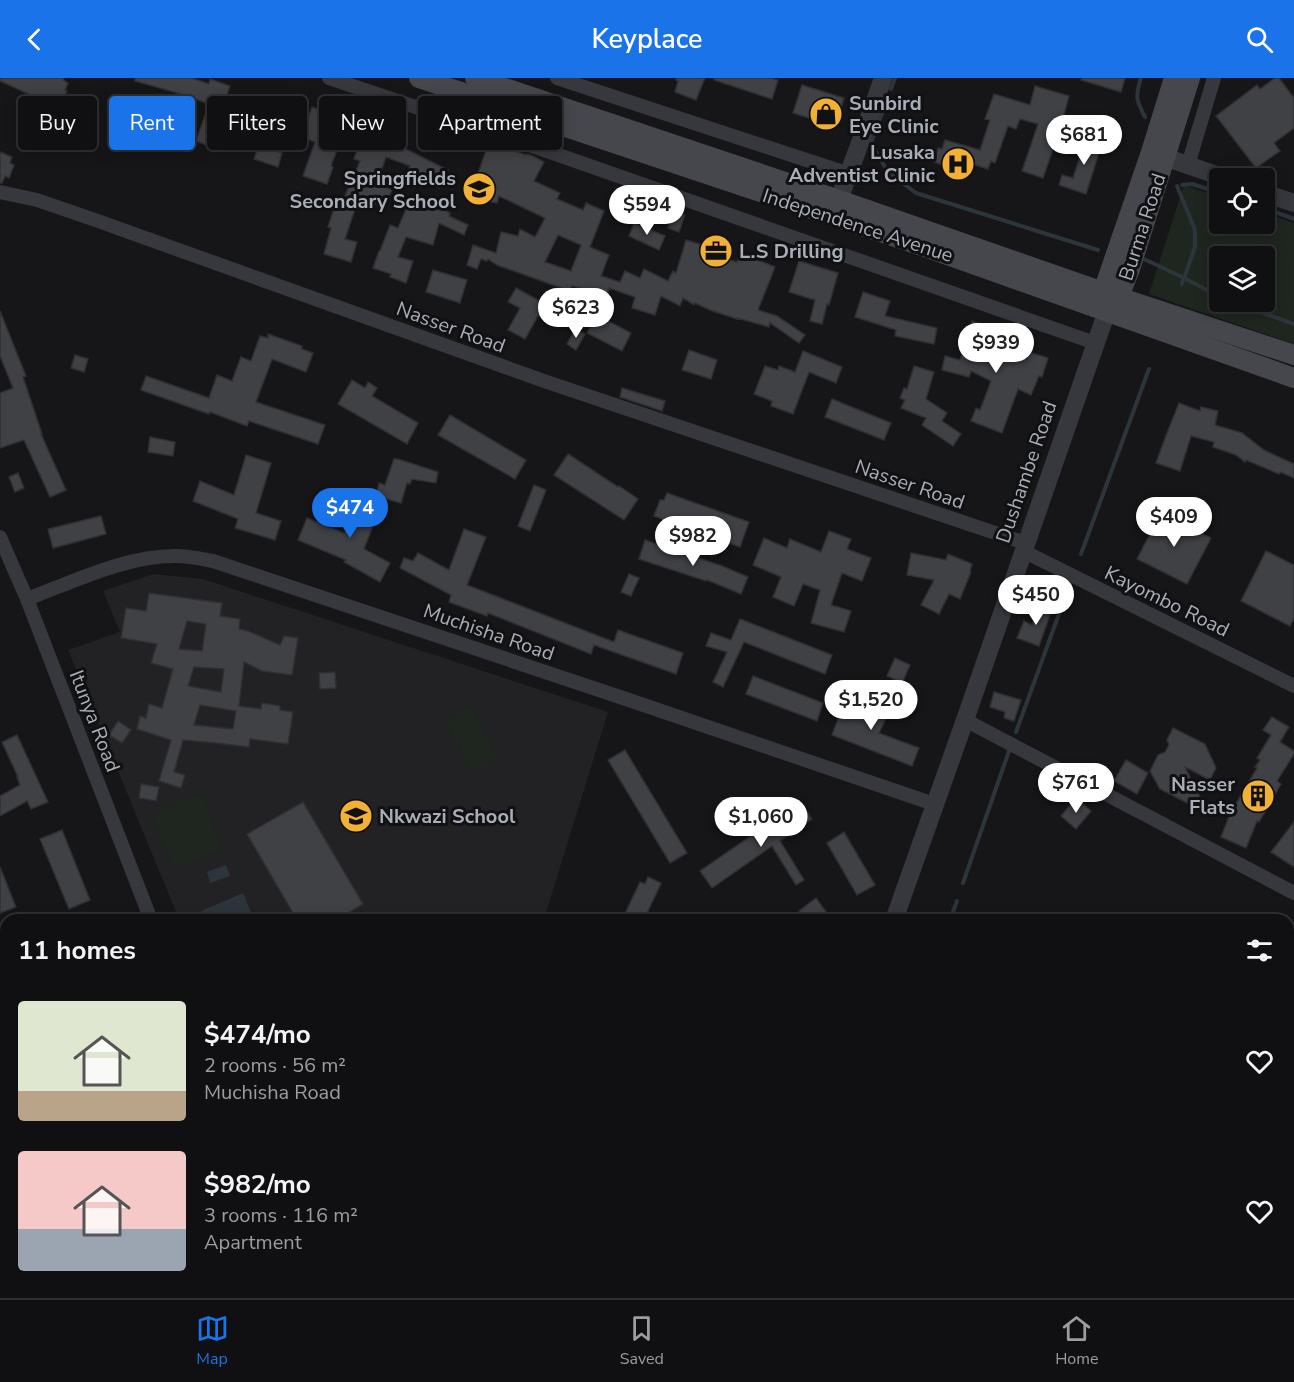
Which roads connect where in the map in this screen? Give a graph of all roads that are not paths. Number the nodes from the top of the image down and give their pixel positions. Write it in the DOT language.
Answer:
graph roads {
  1 [pos="329,78"];
  2 [pos="419,78"];
  3 [pos="475,78"];
  4 [pos="557,78"];
  5 [pos="883,78"];
  6 [pos="1174,78"];
  7 [pos="1190,78"];
  8 [pos="1214,78"];
  9 [pos="1158,155"];
  10 [pos="1188,165"];
  11 [pos="1209,172"];
  12 [pos="849,174"];
  13 [pos="0,192"];
  14 [pos="1275,197"];
  15 [pos="1294,203"];
  16 [pos="835,208"];
  17 [pos="1110,300"];
  18 [pos="1095,343"];
  19 [pos="1294,356"];
  20 [pos="1294,378"];
  21 [pos="0,537"];
  22 [pos="1024,547"];
  23 [pos="27,599"];
  24 [pos="1294,686"];
  25 [pos="965,720"];
  26 [pos="934,804"];
  27 [pos="1294,893"];
  28 [pos="149,914"];
  29 [pos="896,914"];
  1 -- 18 [label="street"];
  2 -- 16 [label="main road, Independence Avenue"];
  3 -- 16 [label="main road, Independence Avenue"];
  4 -- 12 [label="street"];
  5 -- 12 [label="street"];
  6 -- 9 [label="main road, Burma Road"];
  7 -- 9 [label="main road, Burma Road"];
  8 -- 10 [label="street"];
  9 -- 10 [label="street"];
  9 -- 17 [label="main road, Burma Road"];
  10 -- 11 [label="street"];
  12 -- 16 [label="street"];
  13 -- 22 [label="street, Nasser Road"];
  14 -- 15 [label="street"];
  16 -- 17 [label="main road, Independence Avenue"];
  17 -- 18 [label="street, Dushambe Road"];
  17 -- 19 [label="main road, Independence Avenue"];
  17 -- 20 [label="main road, Independence Avenue"];
  18 -- 22 [label="street, Dushambe Road"];
  21 -- 23 [label="street, Itunya Road"];
  22 -- 24 [label="street, Kayombo Road"];
  22 -- 25 [label="street, Dushambe Road"];
  23 -- 26 [label="street, Muchisha Road"];
  23 -- 28 [label="street, Itunya Road"];
  25 -- 26 [label="street, Dushambe Road"];
  25 -- 27 [label="street"];
  26 -- 29 [label="street, Dushambe Road"];
}
